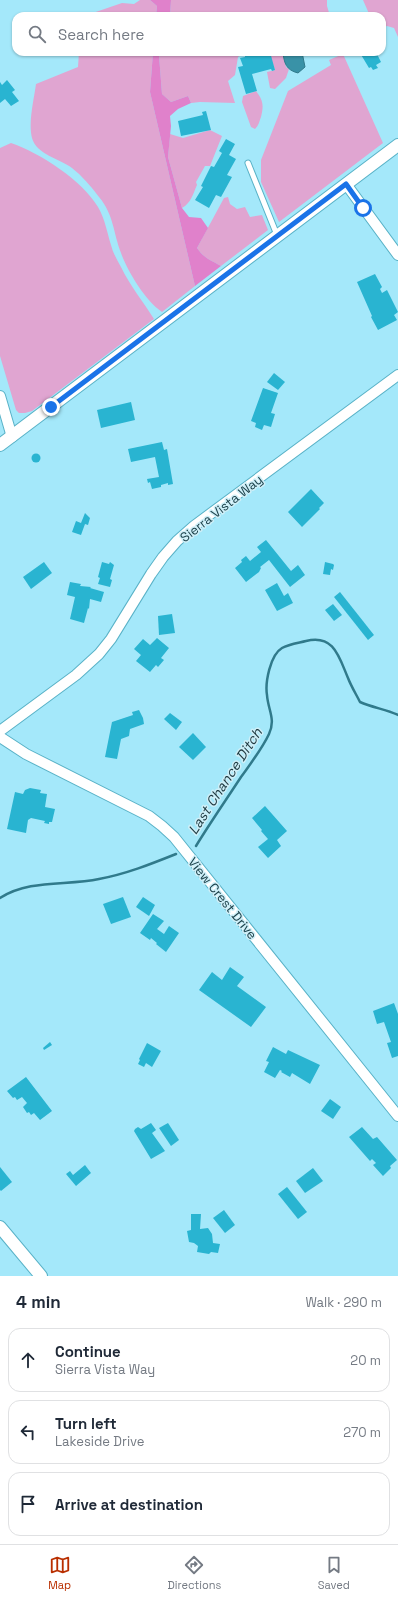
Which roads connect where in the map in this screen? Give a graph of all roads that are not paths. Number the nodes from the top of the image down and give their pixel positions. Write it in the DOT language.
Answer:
graph roads {
  1 [pos="398,145"];
  2 [pos="248,163"];
  3 [pos="346,184"];
  4 [pos="278,236"];
  5 [pos="398,255"];
  6 [pos="398,375"];
  7 [pos="0,396"];
  8 [pos="12,437"];
  9 [pos="0,446"];
  10 [pos="0,731"];
  11 [pos="0,737"];
  12 [pos="398,1116"];
  13 [pos="0,1227"];
  14 [pos="41,1276"];
  1 -- 3 [label="street"];
  2 -- 4 [label="lane"];
  3 -- 4 [label="street"];
  3 -- 5 [label="street"];
  4 -- 8 [label="street"];
  6 -- 10 [label="street, Sierra Vista Way"];
  7 -- 8 [label="street"];
  8 -- 9 [label="street"];
  11 -- 12 [label="street, View Crest Drive"];
  13 -- 14 [label="street"];
}
